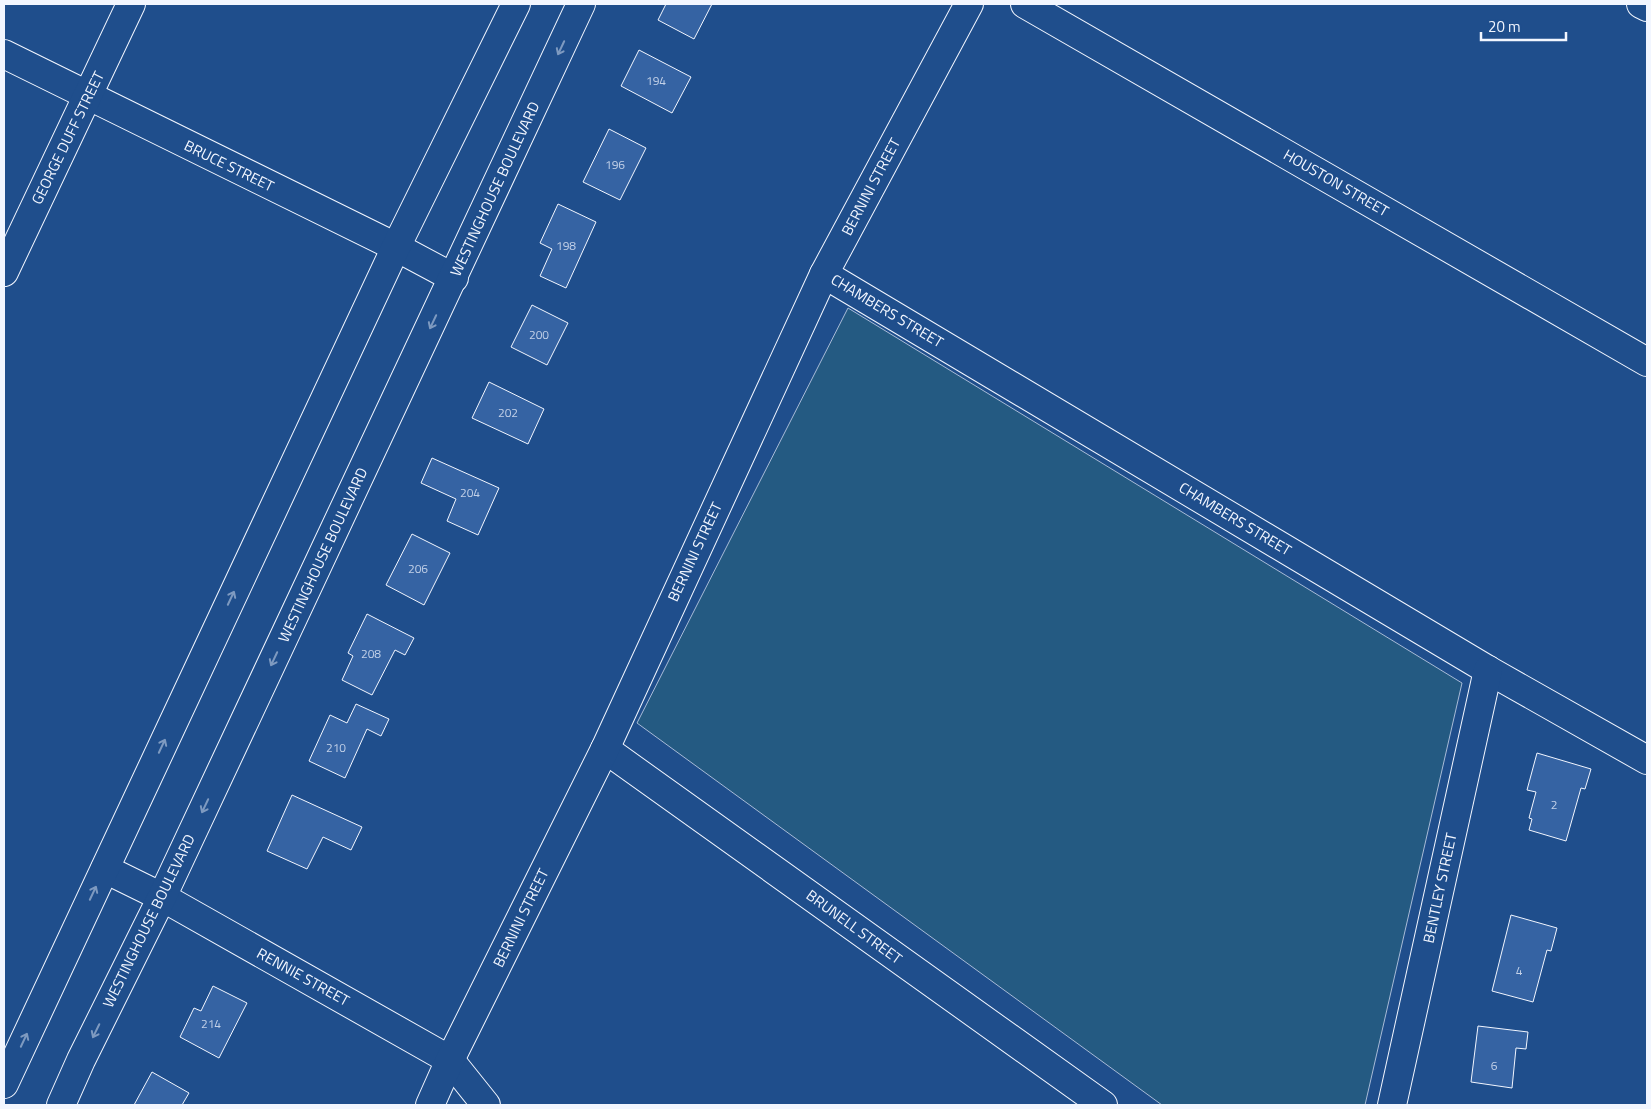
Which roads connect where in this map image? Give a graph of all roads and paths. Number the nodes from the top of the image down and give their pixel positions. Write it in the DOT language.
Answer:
graph roads {
  1 [pos="132,4"];
  2 [pos="516,4"];
  3 [pos="581,4"];
  4 [pos="969,4"];
  5 [pos="1025,4"];
  6 [pos="1641,4"];
  7 [pos="1647,7"];
  8 [pos="4,54"];
  9 [pos="88,96"];
  10 [pos="396,248"];
  11 [pos="4,272"];
  12 [pos="824,274"];
  13 [pos="454,278"];
  14 [pos="1647,362"];
  15 [pos="1488,670"];
  16 [pos="605,749"];
  17 [pos="1647,760"];
  18 [pos="105,869"];
  19 [pos="162,898"];
  20 [pos="450,1060"];
  21 [pos="4,1084"];
  22 [pos="61,1105"];
  23 [pos="430,1105"];
  24 [pos="486,1105"];
  25 [pos="1103,1105"];
  26 [pos="1392,1105"];
  1 -- 9 [label="street, GEORGE DUFF STREET"];
  2 -- 10 [label="street"];
  3 -- 13 [label="street, WESTINGHOUSE BOULEVARD, one-way"];
  4 -- 12 [label="street, BERNINI STREET"];
  5 -- 14 [label="street, HOUSTON STREET"];
  6 -- 7 [label="street"];
  8 -- 9 [label="street, BRUCE STREET"];
  9 -- 10 [label="street, BRUCE STREET"];
  9 -- 11 [label="street, GEORGE DUFF STREET"];
  10 -- 13 [label="street, BRUCE STREET"];
  18 -- 10 [label="street, one-way"];
  12 -- 15 [label="street, CHAMBERS STREET"];
  12 -- 16 [label="street, BERNINI STREET"];
  13 -- 19 [label="street, WESTINGHOUSE BOULEVARD, one-way"];
  15 -- 17 [label="street, CHAMBERS STREET"];
  15 -- 26 [label="street, BENTLEY STREET"];
  16 -- 20 [label="street, BERNINI STREET"];
  16 -- 25 [label="street, BRUNELL STREET"];
  18 -- 19 [label="street, RENNIE STREET"];
  21 -- 18 [label="street, one-way"];
  19 -- 20 [label="street, RENNIE STREET"];
  19 -- 22 [label="street, WESTINGHOUSE BOULEVARD, one-way"];
  20 -- 23 [label="street, BERNINI STREET"];
  20 -- 24 [label="street, RENNIE STREET"];
}
